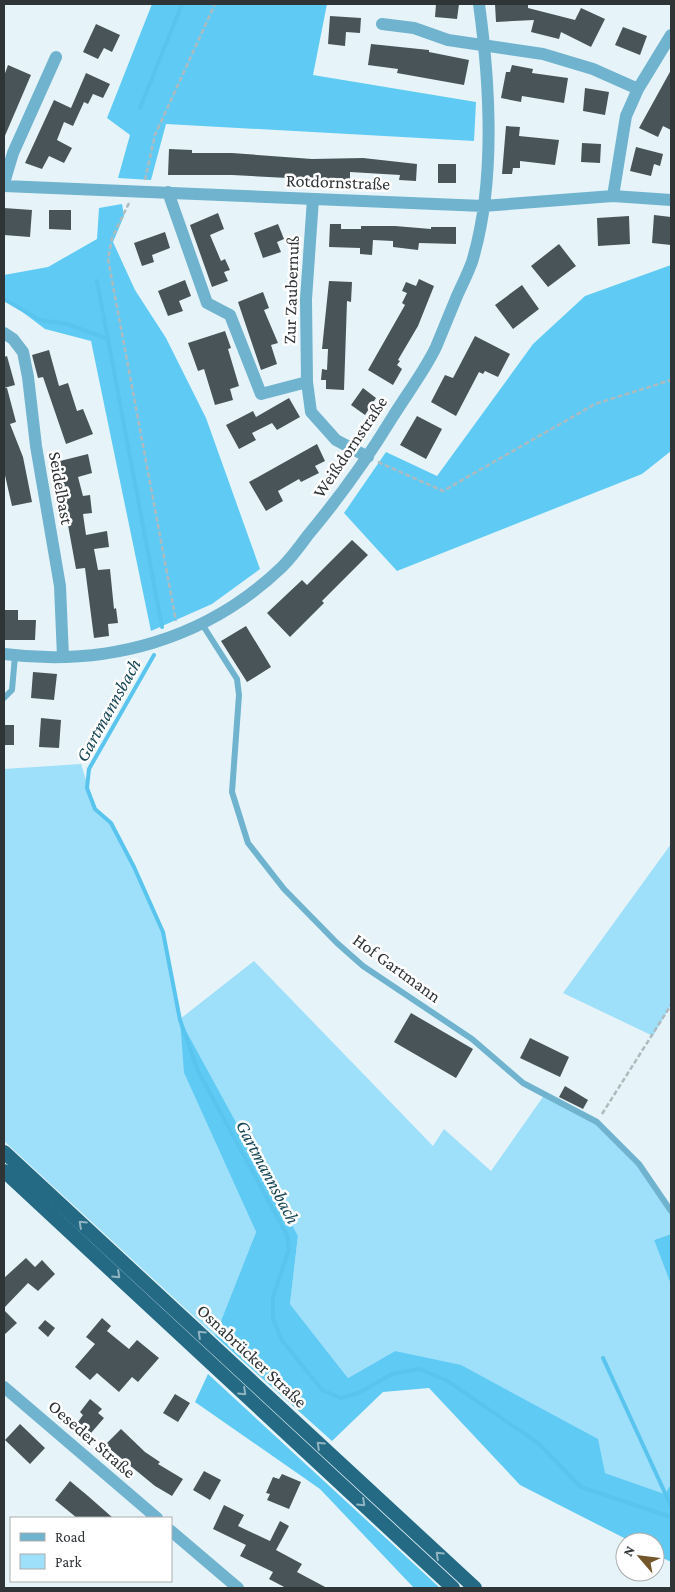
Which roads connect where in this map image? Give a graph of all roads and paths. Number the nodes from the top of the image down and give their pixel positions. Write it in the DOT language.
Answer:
graph roads {
  1 [pos="215,4"];
  2 [pos="479,4"];
  3 [pos="382,24"];
  4 [pos="671,35"];
  5 [pos="485,47"];
  6 [pos="56,57"];
  7 [pos="638,89"];
  8 [pos="4,184"];
  9 [pos="134,191"];
  10 [pos="168,192"];
  11 [pos="613,196"];
  12 [pos="313,199"];
  13 [pos="671,200"];
  14 [pos="483,206"];
  15 [pos="4,334"];
  16 [pos="671,380"];
  17 [pos="307,382"];
  18 [pos="368,457"];
  19 [pos="202,624"];
  20 [pos="178,634"];
  21 [pos="9,655"];
  22 [pos="63,658"];
  23 [pos="4,698"];
  24 [pos="671,1005"];
  25 [pos="597,1122"];
  26 [pos="4,1152"];
  27 [pos="4,1171"];
  28 [pos="4,1182"];
  29 [pos="671,1211"];
  30 [pos="81,1242"];
  31 [pos="4,1387"];
  32 [pos="156,1517"];
  33 [pos="172,1532"];
  34 [pos="238,1588"];
  35 [pos="453,1588"];
  36 [pos="475,1588"];
  1 -- 9 [label="path"];
  2 -- 5 [label="street, Weißdornstraße"];
  3 -- 5 [label="street"];
  4 -- 7 [label="street"];
  5 -- 7 [label="street"];
  5 -- 14 [label="street, Weißdornstraße"];
  6 -- 8 [label="street, Rotdornstraße"];
  7 -- 11 [label="street"];
  8 -- 9 [label="street, Rotdornstraße"];
  9 -- 10 [label="street, Rotdornstraße"];
  9 -- 20 [label="path"];
  10 -- 12 [label="street, Rotdornstraße"];
  10 -- 17 [label="street"];
  11 -- 13 [label="street, Rotdornstraße"];
  11 -- 14 [label="street, Rotdornstraße"];
  12 -- 14 [label="street, Rotdornstraße"];
  12 -- 17 [label="street, Zur Zaubernuß"];
  14 -- 18 [label="street, Weißdornstraße"];
  15 -- 22 [label="street, Seidelbast"];
  16 -- 18 [label="path"];
  17 -- 18 [label="street, Zur Zaubernuß"];
  18 -- 19 [label="street, Weißdornstraße"];
  19 -- 20 [label="street, Weißdornstraße"];
  19 -- 25 [label="lane, Hof Gartmann"];
  20 -- 22 [label="street, Weißdornstraße"];
  21 -- 22 [label="street, Weißdornstraße"];
  21 -- 23 [label="lane"];
  24 -- 25 [label="path"];
  25 -- 29 [label="lane, Hof Gartmann"];
  36 -- 26 [label="highway, Osnabrücker Straße, one-way"];
  27 -- 30 [label="highway, Osnabrücker Straße"];
  28 -- 30 [label="highway"];
  30 -- 35 [label="highway, Osnabrücker Straße, one-way"];
  31 -- 32 [label="street, Oeseder Straße"];
  33 -- 34 [label="street"];
}
